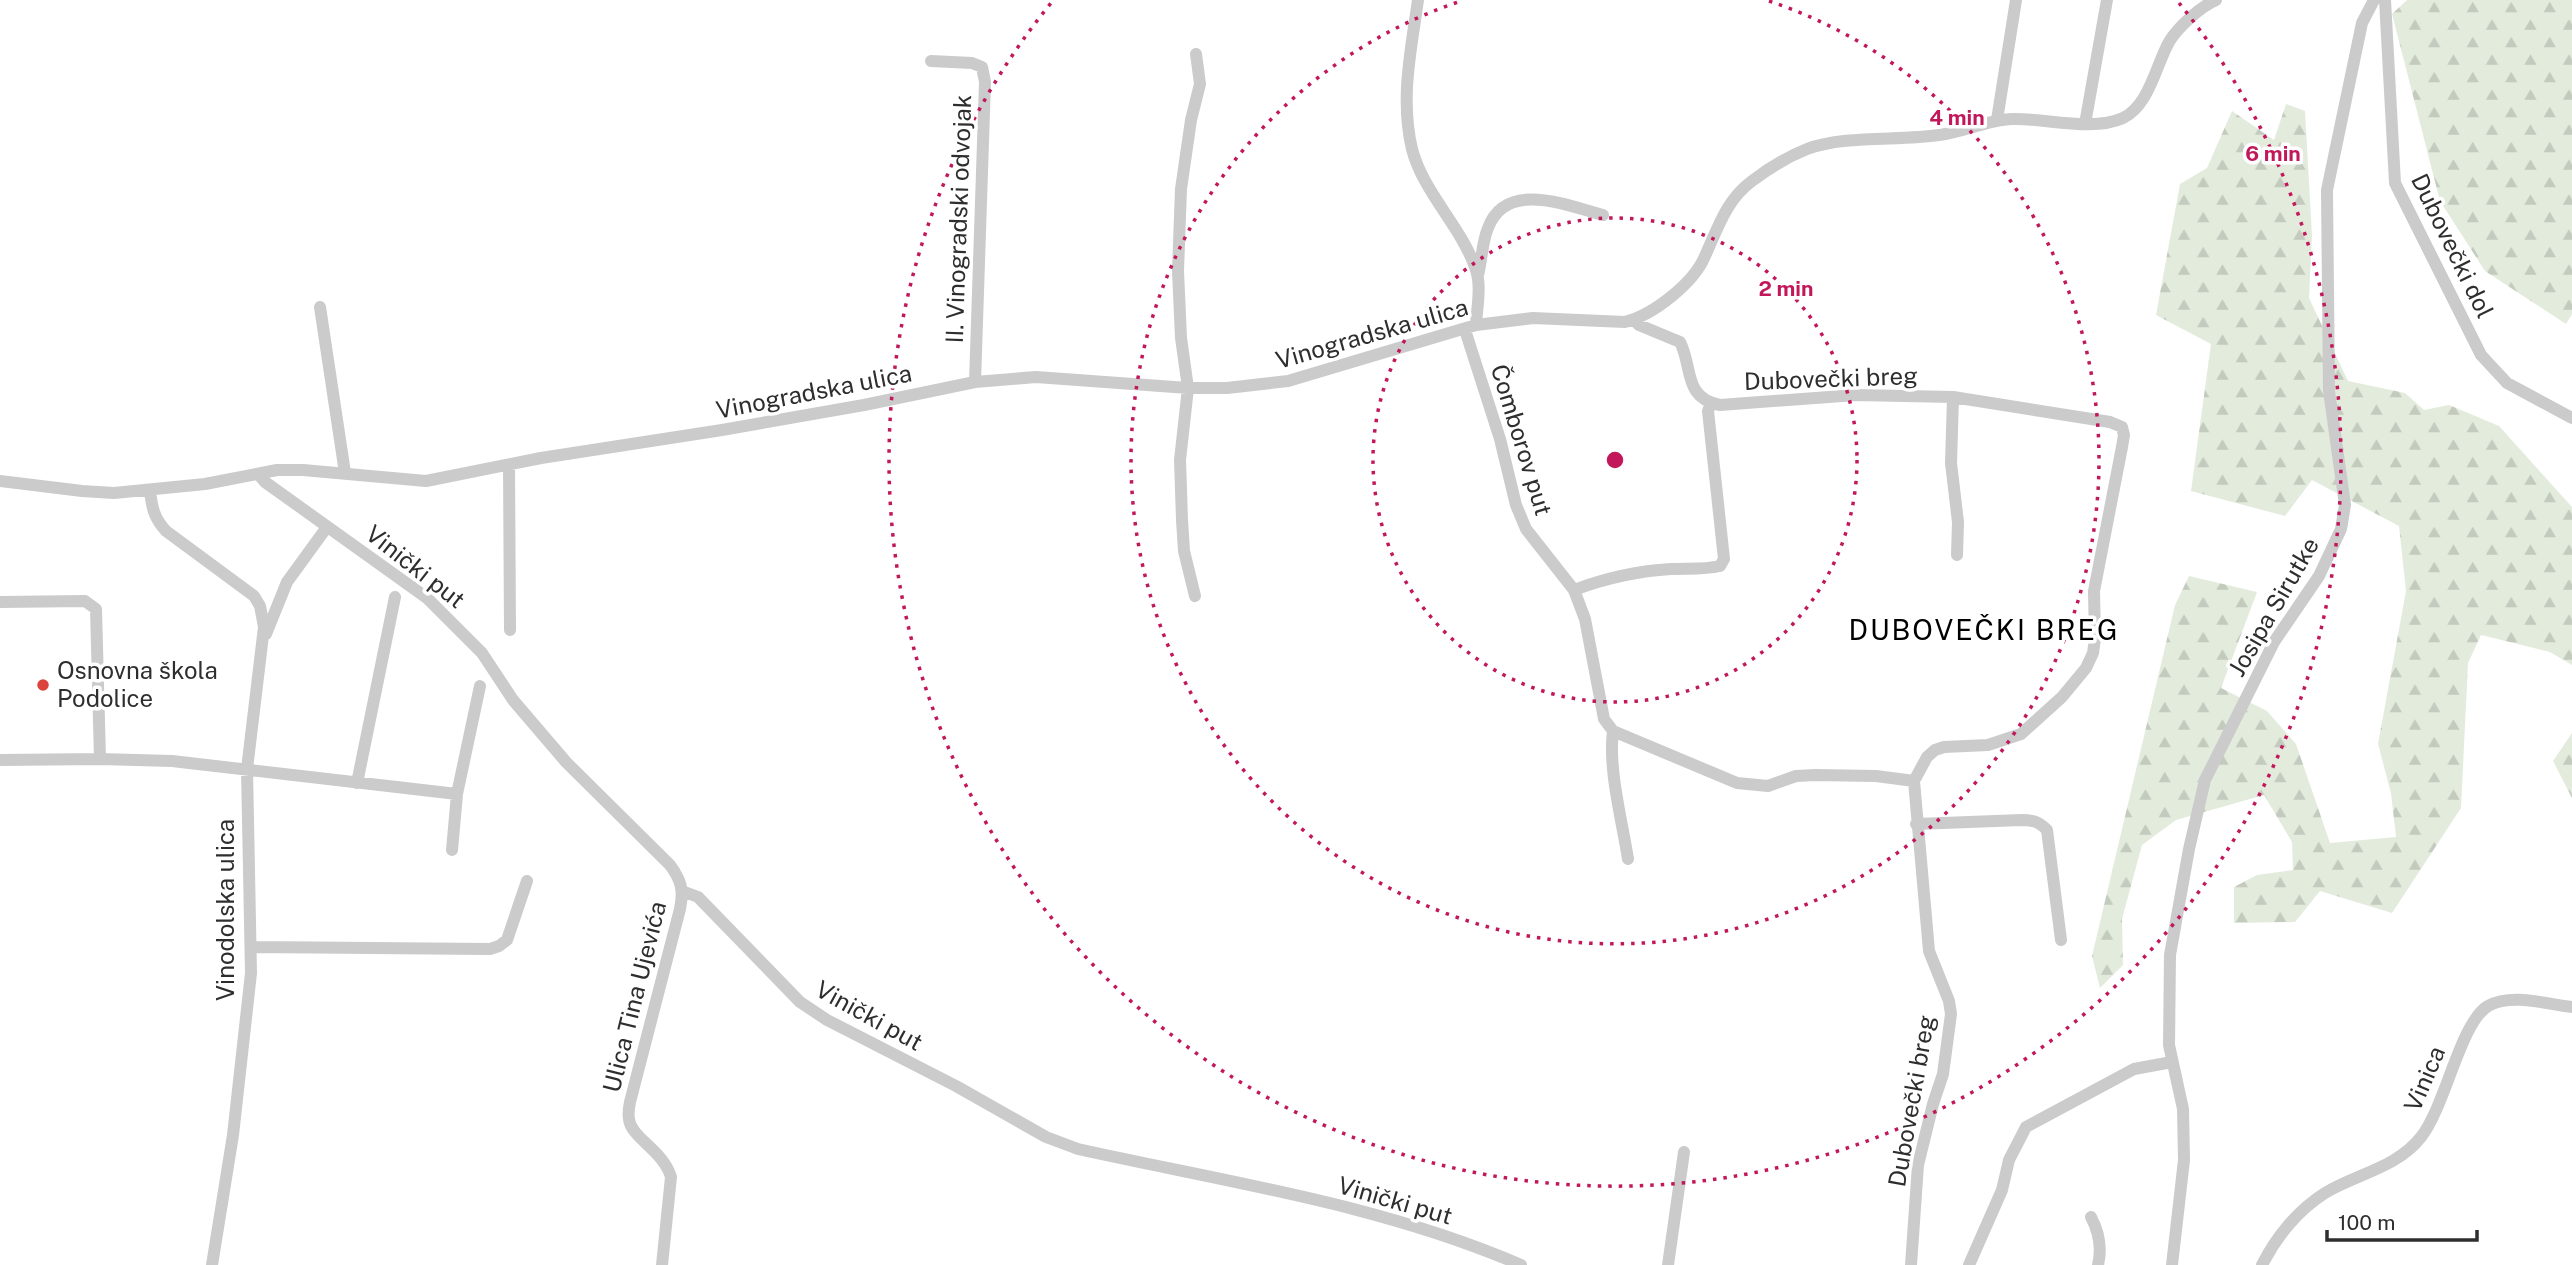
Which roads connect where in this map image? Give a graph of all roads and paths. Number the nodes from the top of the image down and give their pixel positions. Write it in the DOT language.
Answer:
graph roads {
  1 [pos="1418,0"];
  2 [pos="2016,0"];
  3 [pos="2107,0"];
  4 [pos="2216,0"];
  5 [pos="2374,0"];
  6 [pos="2385,0"];
  7 [pos="1196,54"];
  8 [pos="931,61"];
  9 [pos="1997,120"];
  10 [pos="2085,124"];
  11 [pos="1603,215"];
  12 [pos="1478,276"];
  13 [pos="320,307"];
  14 [pos="1634,320"];
  15 [pos="1471,327"];
  16 [pos="975,382"];
  17 [pos="1188,388"];
  18 [pos="1953,397"];
  19 [pos="1711,403"];
  20 [pos="2572,418"];
  21 [pos="509,465"];
  22 [pos="345,473"];
  23 [pos="258,474"];
  24 [pos="0,481"];
  25 [pos="150,491"];
  26 [pos="327,527"];
  27 [pos="1957,555"];
  28 [pos="1574,590"];
  29 [pos="1195,596"];
  30 [pos="394,597"];
  31 [pos="0,602"];
  32 [pos="510,630"];
  33 [pos="264,637"];
  34 [pos="480,686"];
  35 [pos="1613,731"];
  36 [pos="100,759"];
  37 [pos="0,760"];
  38 [pos="247,769"];
  39 [pos="1914,781"];
  40 [pos="357,783"];
  41 [pos="457,794"];
  42 [pos="1916,824"];
  43 [pos="452,850"];
  44 [pos="1628,859"];
  45 [pos="527,881"];
  46 [pos="682,891"];
  47 [pos="2061,940"];
  48 [pos="251,947"];
  49 [pos="2572,1007"];
  50 [pos="2172,1062"];
  51 [pos="1684,1152"];
  52 [pos="2091,1217"];
  53 [pos="212,1265"];
  54 [pos="662,1265"];
  55 [pos="1521,1265"];
  56 [pos="1668,1265"];
  57 [pos="1912,1265"];
  58 [pos="1969,1265"];
  59 [pos="2098,1265"];
  60 [pos="2172,1265"];
  61 [pos="2262,1265"];
  1 -- 12 [label="street"];
  2 -- 9 [label="street"];
  3 -- 10 [label="street"];
  4 -- 10 [label="street, Vinogradska ulica"];
  5 -- 50 [label="street, Josipa Sirutke"];
  6 -- 20 [label="street, Dubovečki dol"];
  7 -- 17 [label="street"];
  8 -- 16 [label="street, II. Vinogradski odvojak"];
  9 -- 10 [label="street, Vinogradska ulica"];
  9 -- 14 [label="street, Vinogradska ulica"];
  11 -- 12 [label="street"];
  12 -- 15 [label="street"];
  13 -- 22 [label="street"];
  14 -- 15 [label="street, Vinogradska ulica"];
  14 -- 19 [label="street, Dubovečki breg"];
  15 -- 17 [label="street, Vinogradska ulica"];
  15 -- 28 [label="street, Čomborov put"];
  16 -- 17 [label="street, Vinogradska ulica"];
  16 -- 21 [label="street, Vinogradska ulica"];
  17 -- 29 [label="street"];
  18 -- 19 [label="street, Dubovečki breg"];
  18 -- 27 [label="street, Dubovečki breg"];
  18 -- 39 [label="street, Dubovečki breg"];
  19 -- 28 [label="street, Dubovečki breg"];
  21 -- 22 [label="street, Vinogradska ulica"];
  21 -- 32 [label="street"];
  22 -- 23 [label="street, Vinogradska ulica"];
  23 -- 25 [label="street, Vinogradska ulica"];
  23 -- 26 [label="street, Vinički put"];
  24 -- 25 [label="street, Vinogradska ulica"];
  25 -- 33 [label="street, Vinodolska ulica"];
  26 -- 33 [label="street, Vinodolska ulica"];
  26 -- 46 [label="street, Vinički put"];
  28 -- 35 [label="street, Čomborov put"];
  30 -- 40 [label="street"];
  31 -- 36 [label="street"];
  33 -- 38 [label="street, Vinodolska ulica"];
  34 -- 41 [label="street"];
  35 -- 39 [label="street"];
  35 -- 44 [label="street, Čomborov put"];
  36 -- 37 [label="street"];
  36 -- 38 [label="street"];
  38 -- 40 [label="street"];
  38 -- 48 [label="street, Vinodolska ulica"];
  39 -- 42 [label="street, Dubovečki breg"];
  40 -- 41 [label="street"];
  41 -- 43 [label="street"];
  42 -- 47 [label="street"];
  42 -- 57 [label="street, Dubovečki breg"];
  45 -- 48 [label="street"];
  46 -- 54 [label="street, Ulica Tina Ujevića"];
  46 -- 55 [label="street, Vinički put"];
  48 -- 53 [label="street, Vinodolska ulica"];
  49 -- 61 [label="street, Vinica"];
  50 -- 58 [label="street"];
  50 -- 60 [label="street, Josipa Sirutke"];
  51 -- 56 [label="street"];
  52 -- 59 [label="street"];
}
